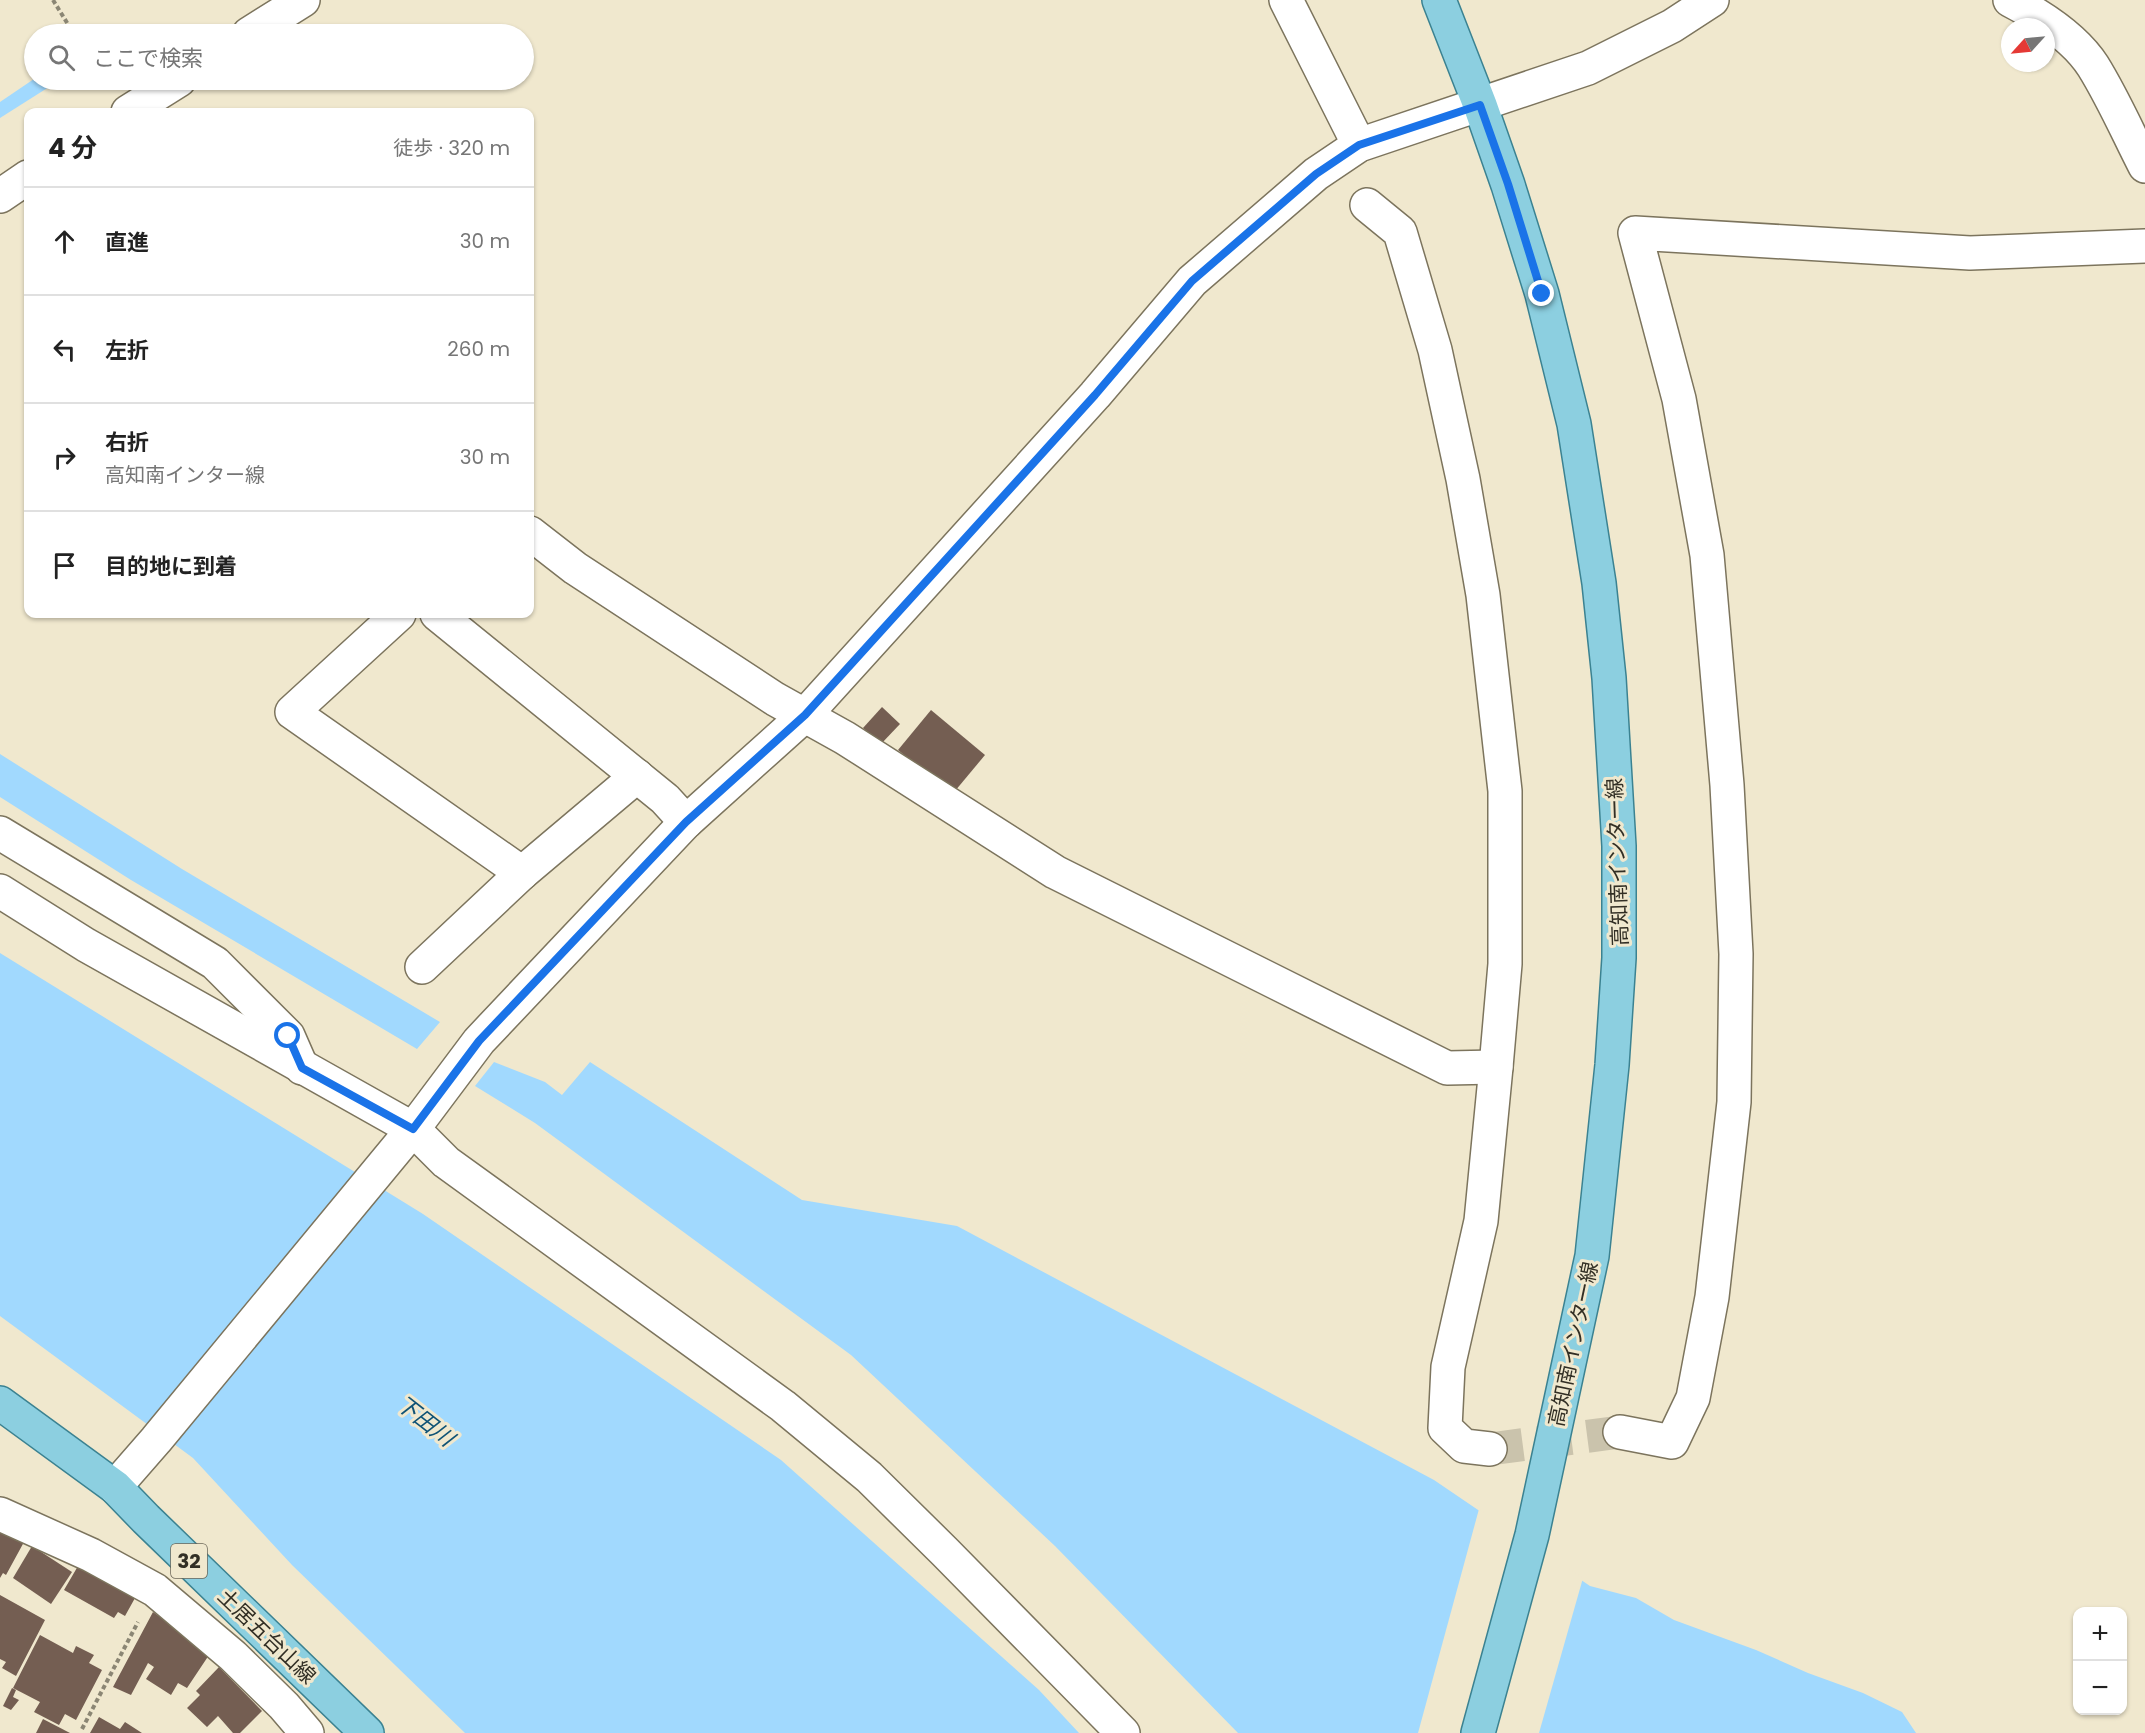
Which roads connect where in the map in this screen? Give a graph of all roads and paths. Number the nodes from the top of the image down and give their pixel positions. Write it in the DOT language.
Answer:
graph roads {
  1 [pos="53,0"];
  2 [pos="303,0"];
  3 [pos="1286,0"];
  4 [pos="1439,0"];
  5 [pos="1712,0"];
  6 [pos="2010,0"];
  7 [pos="68,24"];
  8 [pos="265,24"];
  9 [pos="163,90"];
  10 [pos="1480,105"];
  11 [pos="134,108"];
  12 [pos="1359,145"];
  13 [pos="2145,166"];
  14 [pos="24,180"];
  15 [pos="0,196"];
  16 [pos="1367,205"];
  17 [pos="2145,246"];
  18 [pos="534,536"];
  19 [pos="395,618"];
  20 [pos="442,618"];
  21 [pos="805,715"];
  22 [pos="637,776"];
  23 [pos="686,822"];
  24 [pos="0,832"];
  25 [pos="522,873"];
  26 [pos="0,891"];
  27 [pos="422,967"];
  28 [pos="1496,1067"];
  29 [pos="302,1068"];
  30 [pos="413,1129"];
  31 [pos="0,1403"];
  32 [pos="1620,1432"];
  33 [pos="1490,1449"];
  34 [pos="115,1487"];
  35 [pos="0,1514"];
  36 [pos="155,1590"];
  37 [pos="82,1729"];
  38 [pos="307,1733"];
  39 [pos="368,1733"];
  40 [pos="1123,1733"];
  41 [pos="1478,1733"];
  1 -- 7 [label="path"];
  2 -- 8 [label="street"];
  3 -- 12 [label="street"];
  4 -- 10 [label="main road, 高知南インター線"];
  5 -- 10 [label="street"];
  6 -- 13 [label="street"];
  9 -- 11 [label="street"];
  10 -- 12 [label="street"];
  10 -- 41 [label="main road, 高知南インター線"];
  12 -- 21 [label="street"];
  14 -- 15 [label="street"];
  16 -- 28 [label="street"];
  17 -- 32 [label="street"];
  18 -- 21 [label="street"];
  19 -- 25 [label="street"];
  20 -- 22 [label="street"];
  21 -- 23 [label="street"];
  21 -- 28 [label="street"];
  22 -- 23 [label="street"];
  22 -- 25 [label="street"];
  23 -- 30 [label="street"];
  24 -- 29 [label="street"];
  25 -- 27 [label="street"];
  26 -- 29 [label="street"];
  28 -- 33 [label="street"];
  29 -- 30 [label="street"];
  30 -- 34 [label="street"];
  30 -- 40 [label="street"];
  31 -- 34 [label="main road, 土居五台山線 / 32"];
  34 -- 39 [label="main road, 土居五台山線 / 32"];
  35 -- 36 [label="street"];
  36 -- 37 [label="path"];
  36 -- 38 [label="street"];
}
